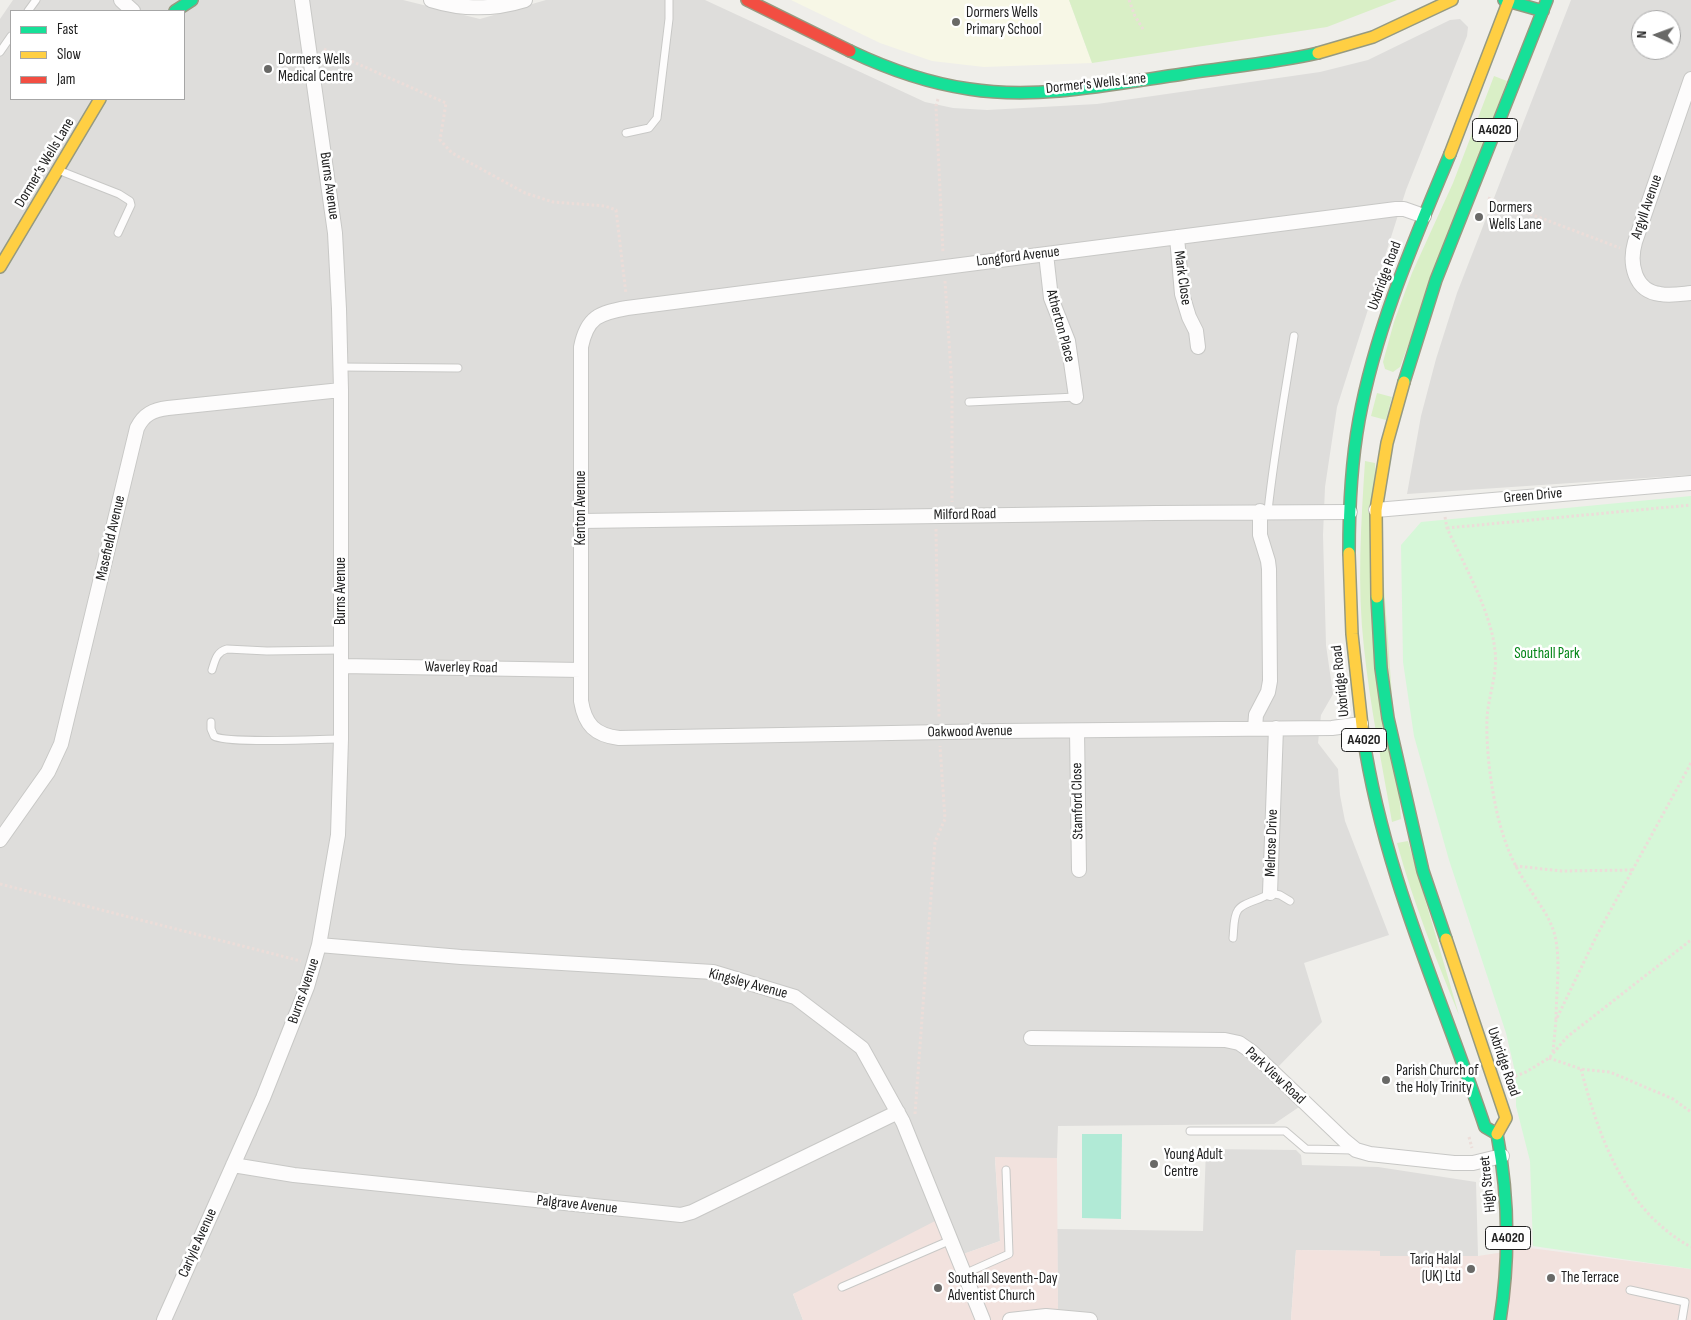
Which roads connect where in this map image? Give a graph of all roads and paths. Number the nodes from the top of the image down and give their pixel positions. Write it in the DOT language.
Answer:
graph roads {
  1 [pos="192,0"];
  2 [pos="302,0"];
  3 [pos="430,0"];
  4 [pos="525,0"];
  5 [pos="669,0"];
  6 [pos="746,0"];
  7 [pos="1130,0"];
  8 [pos="1452,0"];
  9 [pos="1507,0"];
  10 [pos="1547,0"];
  11 [pos="177,10"];
  12 [pos="1543,11"];
  13 [pos="1143,29"];
  14 [pos="10,37"];
  15 [pos="324,49"];
  16 [pos="0,52"];
  17 [pos="1691,79"];
  18 [pos="942,85"];
  19 [pos="99,100"];
  20 [pos="626,133"];
  21 [pos="58,170"];
  22 [pos="1471,191"];
  23 [pos="1424,216"];
  24 [pos="118,233"];
  25 [pos="1177,237"];
  26 [pos="1633,253"];
  27 [pos="1046,254"];
  28 [pos="944,266"];
  29 [pos="0,267"];
  30 [pos="1691,293"];
  31 [pos="627,308"];
  32 [pos="611,311"];
  33 [pos="1294,336"];
  34 [pos="1198,347"];
  35 [pos="341,367"];
  36 [pos="458,368"];
  37 [pos="1379,380"];
  38 [pos="1403,385"];
  39 [pos="341,390"];
  40 [pos="1076,397"];
  41 [pos="969,402"];
  42 [pos="1691,483"];
  43 [pos="1442,504"];
  44 [pos="1691,505"];
  45 [pos="1376,510"];
  46 [pos="1264,511"];
  47 [pos="1350,512"];
  48 [pos="952,515"];
  49 [pos="936,516"];
  50 [pos="581,522"];
  51 [pos="1447,528"];
  52 [pos="341,650"];
  53 [pos="341,666"];
  54 [pos="212,670"];
  55 [pos="580,670"];
  56 [pos="586,719"];
  57 [pos="211,722"];
  58 [pos="1361,724"];
  59 [pos="1255,728"];
  60 [pos="1276,728"];
  61 [pos="1077,731"];
  62 [pos="939,732"];
  63 [pos="341,739"];
  64 [pos="1691,763"];
  65 [pos="1405,830"];
  66 [pos="1383,834"];
  67 [pos="0,840"];
  68 [pos="1515,866"];
  69 [pos="1079,870"];
  70 [pos="1634,870"];
  71 [pos="0,884"];
  72 [pos="1270,893"];
  73 [pos="1290,901"];
  74 [pos="1234,938"];
  75 [pos="1691,940"];
  76 [pos="319,945"];
  77 [pos="314,965"];
  78 [pos="1556,1020"];
  79 [pos="1032,1038"];
  80 [pos="1553,1052"];
  81 [pos="1549,1058"];
  82 [pos="1581,1069"];
  83 [pos="1504,1076"];
  84 [pos="1691,1112"];
  85 [pos="901,1117"];
  86 [pos="1190,1131"];
  87 [pos="1497,1134"];
  88 [pos="1356,1150"];
  89 [pos="1502,1156"];
  90 [pos="233,1166"];
  91 [pos="1006,1170"];
  92 [pos="951,1240"];
  93 [pos="1691,1247"];
  94 [pos="964,1274"];
  95 [pos="842,1287"];
  96 [pos="1630,1290"];
  97 [pos="1503,1319"];
  98 [pos="164,1320"];
  99 [pos="983,1320"];
  100 [pos="1010,1320"];
  101 [pos="1090,1320"];
  102 [pos="1682,1320"];
  1 -- 11 [label="main road"];
  2 -- 35 [label="street, Burns Avenue"];
  3 -- 4 [label="street"];
  5 -- 20 [label="lane"];
  6 -- 18 [label="main road, Dormer's Wells Lane"];
  7 -- 13 [label="path"];
  8 -- 18 [label="main road, Dormer's Wells Lane"];
  9 -- 12 [label="main road"];
  9 -- 23 [label="main road, Uxbridge Road / A4020"];
  10 -- 12 [label="main road, Uxbridge Road / A4020"];
  12 -- 22 [label="main road, Uxbridge Road / A4020"];
  14 -- 16 [label="lane"];
  15 -- 31 [label="path"];
  17 -- 26 [label="street, Argyll Avenue"];
  18 -- 28 [label="path"];
  19 -- 21 [label="main road, Dormer’s Wells Lane"];
  21 -- 24 [label="lane"];
  21 -- 29 [label="main road, Dormer’s Wells Lane"];
  22 -- 26 [label="path"];
  22 -- 38 [label="main road, Uxbridge Road / A4020"];
  23 -- 25 [label="street, Longford Avenue"];
  23 -- 37 [label="main road, Uxbridge Road / A4020"];
  25 -- 27 [label="street, Longford Avenue"];
  25 -- 34 [label="street, Mark Close"];
  26 -- 30 [label="street, Argyll Avenue"];
  27 -- 28 [label="street, Longford Avenue"];
  27 -- 40 [label="street, Atherton Place"];
  28 -- 31 [label="street, Longford Avenue"];
  28 -- 48 [label="path"];
  31 -- 32 [label="street, Longford Avenue"];
  32 -- 50 [label="street, Kenton Avenue"];
  33 -- 46 [label="lane"];
  35 -- 36 [label="lane"];
  35 -- 39 [label="street, Burns Avenue"];
  37 -- 38 [label="main road"];
  37 -- 47 [label="main road, Uxbridge Road / A4020"];
  38 -- 45 [label="main road, Uxbridge Road / A4020"];
  39 -- 52 [label="street, Burns Avenue"];
  39 -- 67 [label="street, Masefield Avenue"];
  40 -- 41 [label="lane"];
  42 -- 43 [label="street, Green Drive"];
  43 -- 45 [label="street, Green Drive"];
  43 -- 51 [label="path"];
  44 -- 51 [label="path"];
  45 -- 65 [label="main road, Uxbridge Road / A4020"];
  46 -- 47 [label="street, Milford Road"];
  46 -- 48 [label="street, Milford Road"];
  46 -- 59 [label="street"];
  47 -- 58 [label="main road, Uxbridge Road / A4020"];
  48 -- 49 [label="street, Milford Road"];
  49 -- 50 [label="street, Milford Road"];
  49 -- 62 [label="path"];
  50 -- 55 [label="street, Kenton Avenue"];
  51 -- 68 [label="path"];
  52 -- 53 [label="street, Burns Avenue"];
  52 -- 54 [label="lane"];
  53 -- 55 [label="street, Waverley Road"];
  53 -- 63 [label="street, Burns Avenue"];
  55 -- 56 [label="street, Kenton Avenue"];
  56 -- 62 [label="street, Oakwood Avenue"];
  57 -- 63 [label="lane"];
  58 -- 60 [label="street, Oakwood Avenue"];
  58 -- 66 [label="main road, Uxbridge Road / A4020"];
  59 -- 60 [label="street, Oakwood Avenue"];
  59 -- 61 [label="street, Oakwood Avenue"];
  60 -- 72 [label="street, Melrose Drive"];
  61 -- 62 [label="street, Oakwood Avenue"];
  61 -- 69 [label="street, Stamford Close"];
  62 -- 85 [label="path"];
  63 -- 76 [label="street, Burns Avenue"];
  64 -- 70 [label="path"];
  65 -- 66 [label="main road"];
  65 -- 87 [label="main road, Uxbridge Road / A4020"];
  66 -- 87 [label="main road, Uxbridge Road / A4020"];
  68 -- 70 [label="path"];
  68 -- 78 [label="path"];
  70 -- 78 [label="path"];
  71 -- 77 [label="path"];
  72 -- 73 [label="lane"];
  72 -- 74 [label="lane, Melrose Drive"];
  75 -- 80 [label="path"];
  76 -- 77 [label="street, Burns Avenue"];
  76 -- 85 [label="street, Kingsley Avenue"];
  77 -- 90 [label="street, Burns Avenue"];
  78 -- 80 [label="path"];
  79 -- 88 [label="street, Park View Road"];
  80 -- 81 [label="path"];
  81 -- 82 [label="path"];
  81 -- 83 [label="path"];
  82 -- 84 [label="path"];
  82 -- 93 [label="path"];
  85 -- 90 [label="street, Palgrave Avenue"];
  85 -- 92 [label="street, Kingsley Avenue"];
  86 -- 88 [label="lane"];
  87 -- 89 [label="main road, High Street / A4020"];
  88 -- 89 [label="street, Park View Road"];
  89 -- 97 [label="main road, High Street / A4020"];
  90 -- 98 [label="street, Carlyle Avenue"];
  91 -- 94 [label="lane"];
  92 -- 94 [label="street, Kingsley Avenue"];
  92 -- 95 [label="lane"];
  94 -- 99 [label="street, Kingsley Avenue"];
  96 -- 102 [label="lane"];
  100 -- 101 [label="street"];
}
